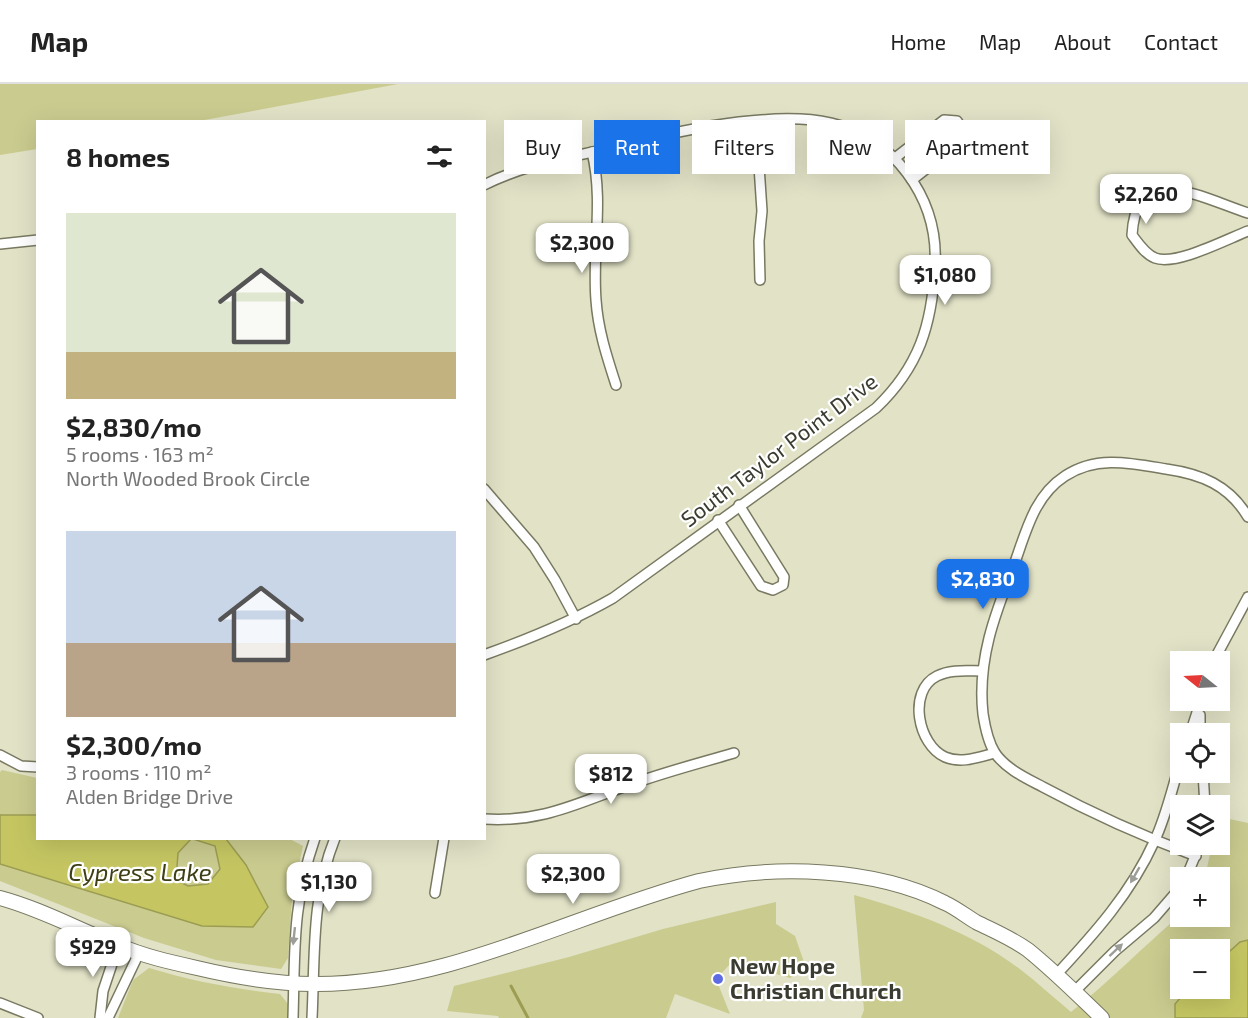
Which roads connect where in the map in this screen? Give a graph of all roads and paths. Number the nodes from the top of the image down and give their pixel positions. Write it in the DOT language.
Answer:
graph roads {
  1 [pos="770,120"];
  2 [pos="692,129"];
  3 [pos="592,152"];
  4 [pos="895,158"];
  5 [pos="760,174"];
  6 [pos="912,180"];
  7 [pos="486,184"];
  8 [pos="1248,213"];
  9 [pos="1248,231"];
  10 [pos="36,240"];
  11 [pos="0,244"];
  12 [pos="760,280"];
  13 [pos="616,385"];
  14 [pos="486,491"];
  15 [pos="739,505"];
  16 [pos="1248,516"];
  17 [pos="718,520"];
  18 [pos="1248,597"];
  19 [pos="576,619"];
  20 [pos="1219,651"];
  21 [pos="486,654"];
  22 [pos="982,671"];
  23 [pos="734,753"];
  24 [pos="995,753"];
  25 [pos="0,755"];
  26 [pos="36,767"];
  27 [pos="1174,783"];
  28 [pos="486,819"];
  29 [pos="313,840"];
  30 [pos="318,840"];
  31 [pos="444,840"];
  32 [pos="1155,841"];
  33 [pos="333,843"];
  34 [pos="1196,856"];
  35 [pos="1191,867"];
  36 [pos="435,893"];
  37 [pos="0,898"];
  38 [pos="1170,900"];
  39 [pos="118,946"];
  40 [pos="139,953"];
  41 [pos="1057,974"];
  42 [pos="293,983"];
  43 [pos="313,984"];
  44 [pos="1075,991"];
  45 [pos="0,1003"];
  46 [pos="38,1018"];
  47 [pos="100,1018"];
  48 [pos="108,1018"];
  49 [pos="294,1018"];
  50 [pos="312,1018"];
  51 [pos="1102,1018"];
  1 -- 4 [label="street, South Taylor Point Drive"];
  2 -- 3 [label="street, South Taylor Point Drive"];
  3 -- 7 [label="street, South Taylor Point Drive"];
  3 -- 13 [label="street"];
  4 -- 6 [label="street, South Taylor Point Drive"];
  4 -- 6 [label="street"];
  5 -- 12 [label="street"];
  6 -- 15 [label="street, South Taylor Point Drive"];
  8 -- 9 [label="street"];
  10 -- 11 [label="street"];
  14 -- 19 [label="street"];
  15 -- 17 [label="street, South Taylor Point Drive"];
  15 -- 17 [label="street"];
  16 -- 22 [label="street"];
  17 -- 19 [label="street, South Taylor Point Drive"];
  18 -- 20 [label="street"];
  19 -- 21 [label="street, South Taylor Point Drive"];
  22 -- 24 [label="street"];
  22 -- 24 [label="street"];
  23 -- 28 [label="street"];
  24 -- 32 [label="street"];
  25 -- 26 [label="street"];
  27 -- 32 [label="street"];
  29 -- 42 [label="street, one-way"];
  30 -- 33 [label="street"];
  31 -- 36 [label="street"];
  32 -- 34 [label="street"];
  32 -- 41 [label="street, one-way"];
  33 -- 43 [label="street"];
  34 -- 35 [label="street"];
  37 -- 39 [label="street"];
  44 -- 38 [label="street, one-way"];
  39 -- 40 [label="street"];
  39 -- 47 [label="street"];
  40 -- 42 [label="street"];
  40 -- 48 [label="street"];
  41 -- 43 [label="street"];
  41 -- 44 [label="street"];
  42 -- 43 [label="street"];
  42 -- 49 [label="street"];
  43 -- 50 [label="street"];
  44 -- 51 [label="street"];
  45 -- 46 [label="street"];
}
